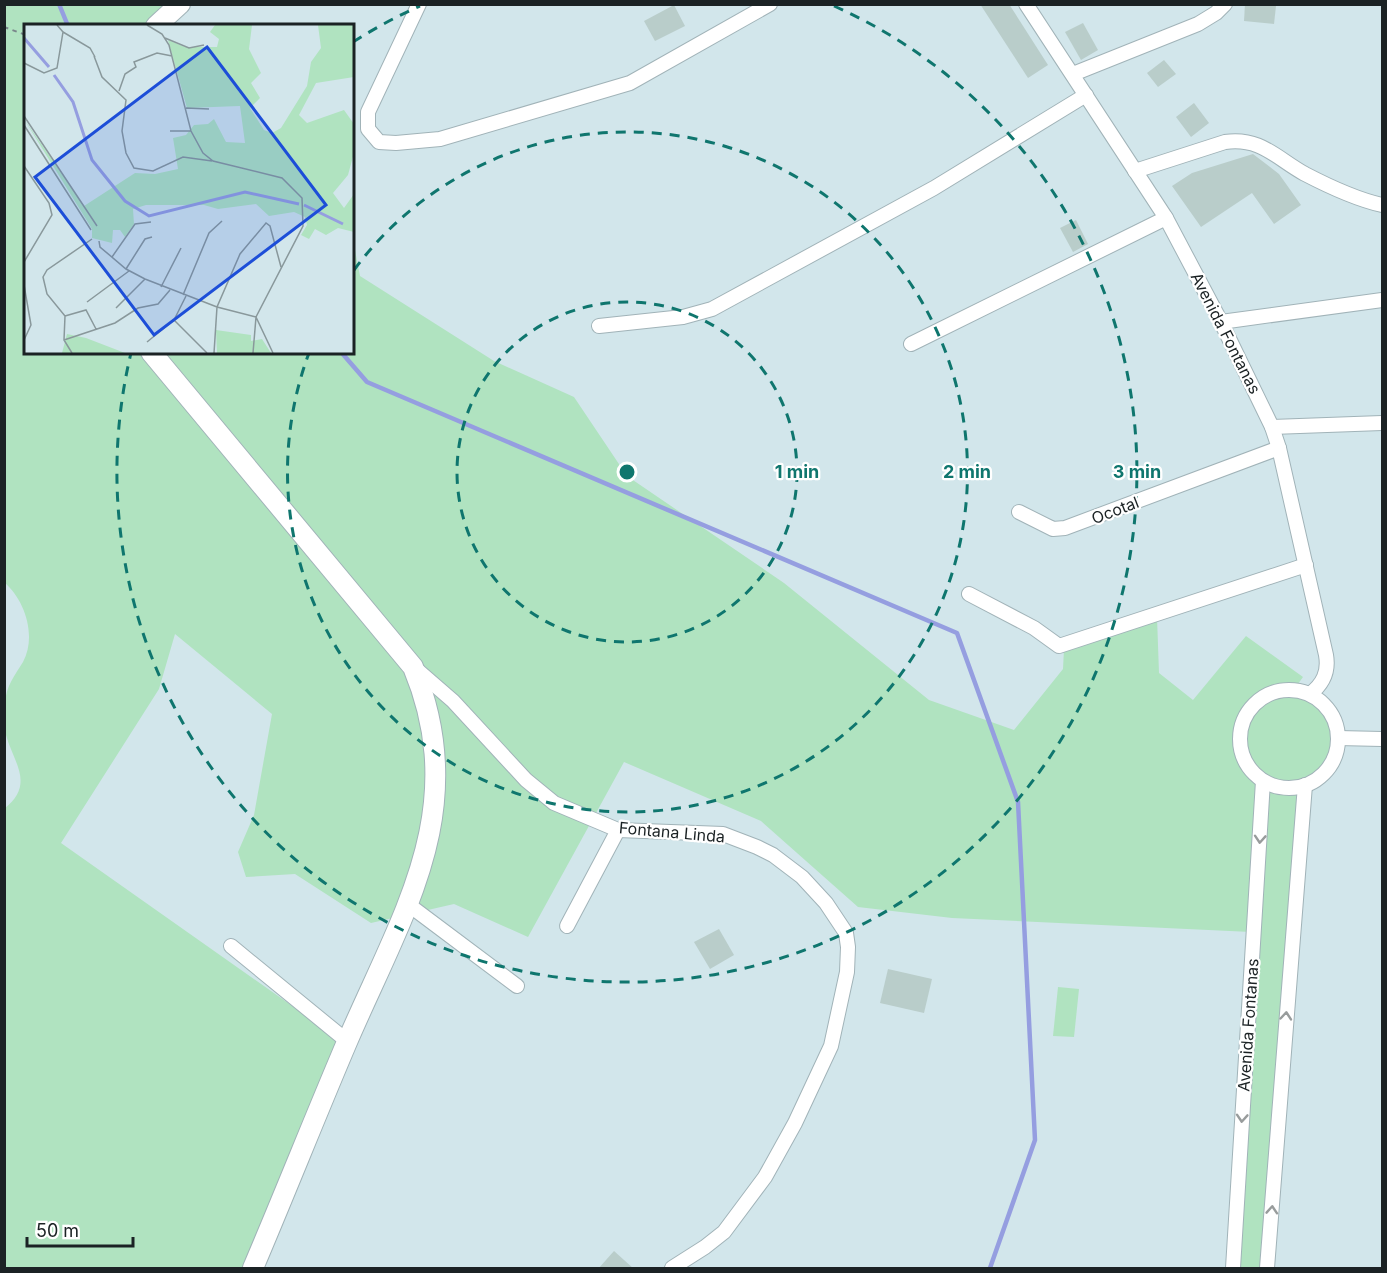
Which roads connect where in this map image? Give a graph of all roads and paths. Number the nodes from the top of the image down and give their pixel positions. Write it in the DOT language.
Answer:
graph roads {
  1 [pos="180,4"];
  2 [pos="419,4"];
  3 [pos="770,4"];
  4 [pos="1026,4"];
  5 [pos="1225,4"];
  6 [pos="158,24"];
  7 [pos="4,27"];
  8 [pos="24,34"];
  9 [pos="1073,74"];
  10 [pos="1086,95"];
  11 [pos="1135,171"];
  12 [pos="1383,205"];
  13 [pos="1166,218"];
  14 [pos="1383,300"];
  15 [pos="1221,322"];
  16 [pos="599,326"];
  17 [pos="911,344"];
  18 [pos="153,354"];
  19 [pos="1383,423"];
  20 [pos="1272,427"];
  21 [pos="1279,448"];
  22 [pos="1019,512"];
  23 [pos="1306,565"];
  24 [pos="969,594"];
  25 [pos="413,667"];
  26 [pos="1310,694"];
  27 [pos="1338,738"];
  28 [pos="1383,739"];
  29 [pos="1263,781"];
  30 [pos="1305,785"];
  31 [pos="618,830"];
  32 [pos="409,905"];
  33 [pos="567,926"];
  34 [pos="231,946"];
  35 [pos="517,986"];
  36 [pos="347,1041"];
  37 [pos="253,1269"];
  38 [pos="672,1269"];
  39 [pos="1233,1269"];
  40 [pos="1268,1269"];
  1 -- 6 [label="main road"];
  2 -- 3 [label="street"];
  4 -- 9 [label="street, Avenida Fontanas"];
  5 -- 9 [label="street"];
  7 -- 8 [label="path"];
  9 -- 10 [label="street, Avenida Fontanas"];
  10 -- 11 [label="street, Avenida Fontanas"];
  10 -- 16 [label="street"];
  11 -- 12 [label="street"];
  11 -- 13 [label="street, Avenida Fontanas"];
  13 -- 15 [label="street, Avenida Fontanas"];
  13 -- 17 [label="street"];
  14 -- 15 [label="street"];
  15 -- 20 [label="street, Avenida Fontanas"];
  18 -- 25 [label="main road"];
  19 -- 20 [label="street"];
  20 -- 21 [label="street, Avenida Fontanas"];
  21 -- 22 [label="street, Ocotal"];
  21 -- 23 [label="street, Avenida Fontanas"];
  23 -- 24 [label="street"];
  23 -- 26 [label="street, Avenida Fontanas"];
  25 -- 31 [label="street, Fontana Linda"];
  25 -- 32 [label="main road"];
  26 -- 27 [label="street"];
  26 -- 29 [label="street"];
  27 -- 28 [label="street"];
  27 -- 30 [label="street"];
  29 -- 30 [label="street"];
  29 -- 39 [label="street, Avenida Fontanas, one-way"];
  40 -- 30 [label="street, one-way"];
  31 -- 33 [label="street"];
  31 -- 38 [label="street, Fontana Linda"];
  32 -- 35 [label="street"];
  32 -- 36 [label="main road"];
  34 -- 36 [label="street"];
  36 -- 37 [label="main road"];
}
